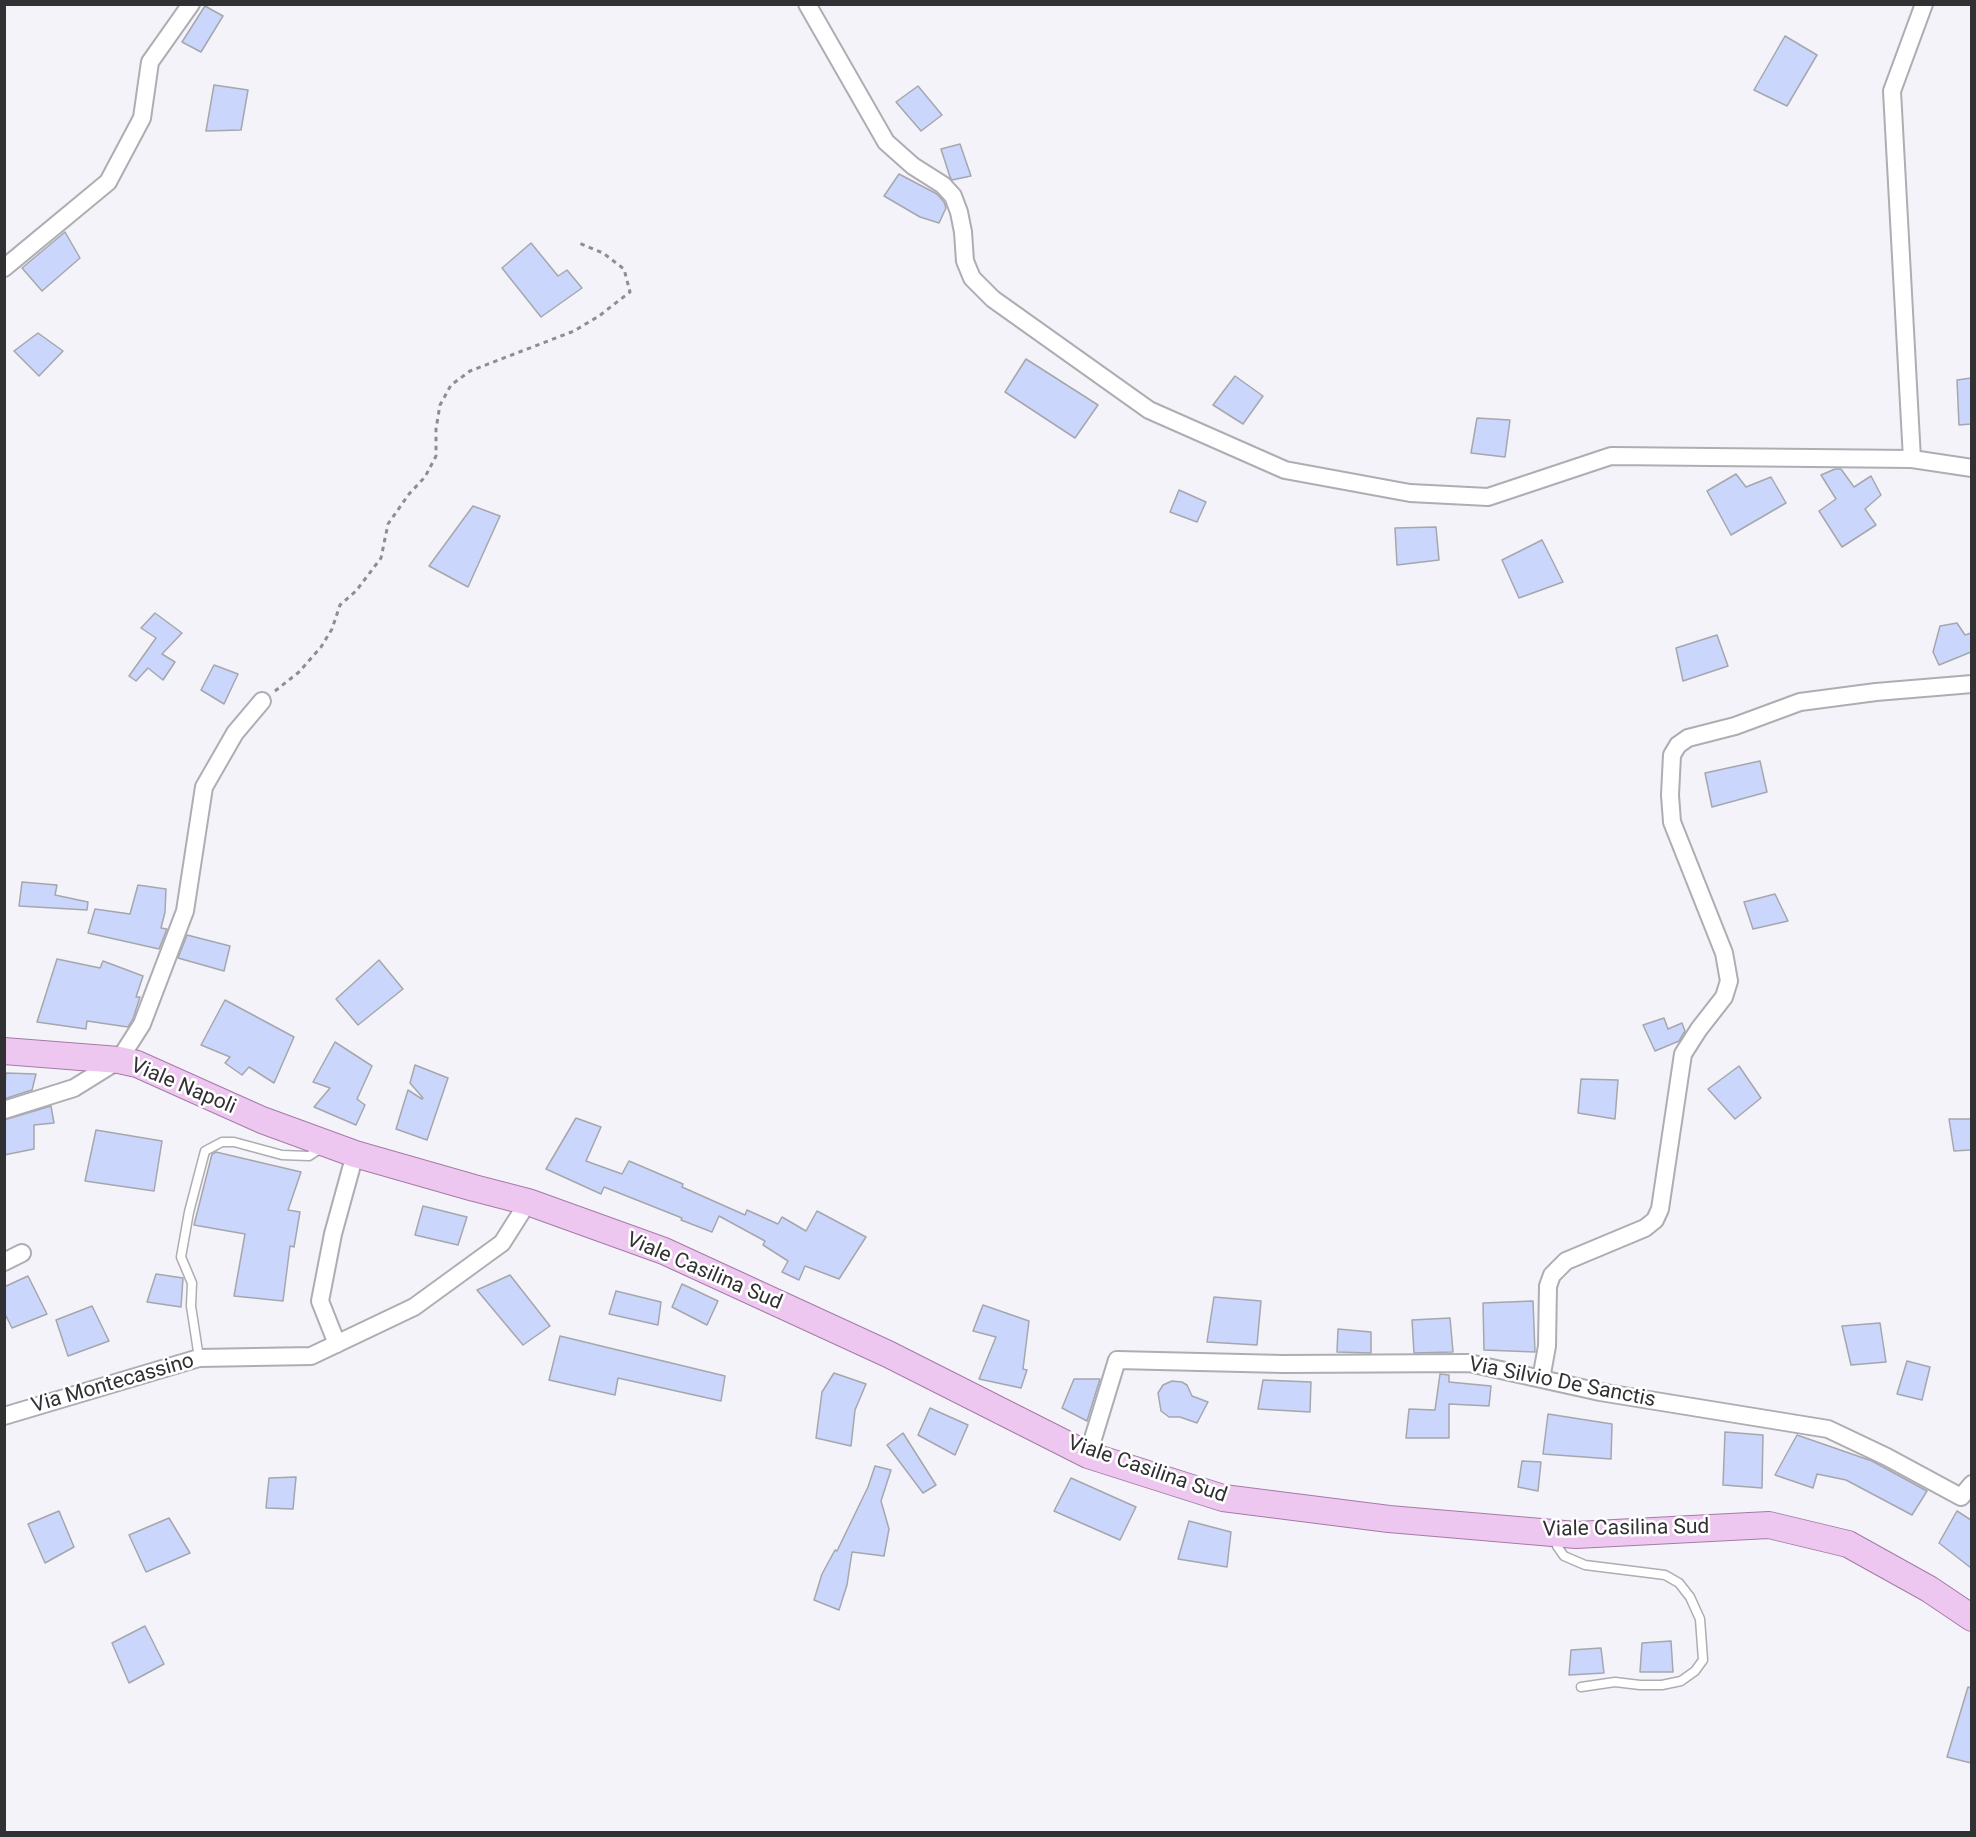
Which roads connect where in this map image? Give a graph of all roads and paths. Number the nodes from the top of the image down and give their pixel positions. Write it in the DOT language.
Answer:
graph roads {
  1 [pos="191,4"];
  2 [pos="807,4"];
  3 [pos="1924,4"];
  4 [pos="579,243"];
  5 [pos="4,268"];
  6 [pos="1912,459"];
  7 [pos="1971,468"];
  8 [pos="1971,684"];
  9 [pos="262,701"];
  10 [pos="4,1051"];
  11 [pos="119,1060"];
  12 [pos="4,1110"];
  13 [pos="328,1144"];
  14 [pos="355,1154"];
  15 [pos="528,1202"];
  16 [pos="22,1253"];
  17 [pos="4,1262"];
  18 [pos="337,1344"];
  19 [pos="199,1358"];
  20 [pos="1541,1379"];
  21 [pos="4,1416"];
  22 [pos="1088,1455"];
  23 [pos="1971,1484"];
  24 [pos="1560,1533"];
  25 [pos="1971,1618"];
  26 [pos="1581,1687"];
  1 -- 5 [label="street"];
  2 -- 6 [label="street"];
  3 -- 6 [label="street"];
  4 -- 9 [label="path"];
  6 -- 7 [label="street"];
  8 -- 20 [label="street"];
  9 -- 11 [label="street"];
  10 -- 11 [label="main road, Viale Napoli"];
  11 -- 12 [label="street"];
  11 -- 13 [label="main road, Viale Napoli"];
  13 -- 14 [label="main road, Viale Napoli"];
  13 -- 19 [label="lane"];
  14 -- 15 [label="main road, Viale Casilina Sud"];
  14 -- 18 [label="street"];
  15 -- 18 [label="street, Via Montecassino"];
  15 -- 22 [label="main road, Viale Casilina Sud"];
  16 -- 17 [label="street"];
  18 -- 19 [label="street, Via Montecassino"];
  19 -- 21 [label="street, Via Montecassino"];
  20 -- 22 [label="street, Via Silvio De Sanctis"];
  20 -- 23 [label="street, Via Silvio De Sanctis"];
  22 -- 24 [label="main road, Viale Casilina Sud"];
  24 -- 25 [label="main road, Viale Casilina Sud"];
  24 -- 26 [label="lane"];
}
